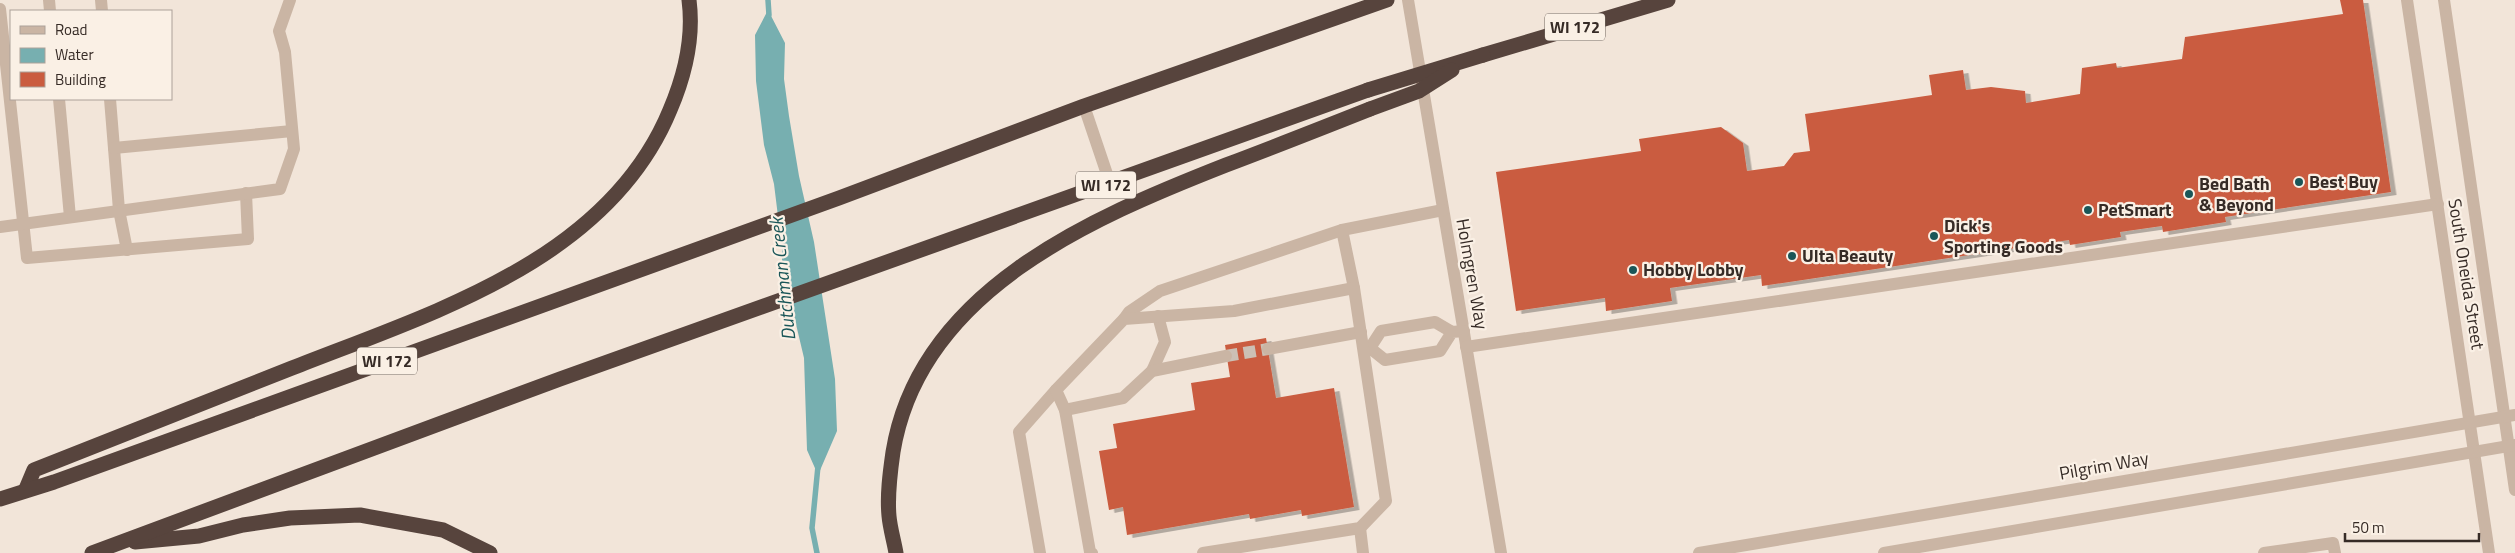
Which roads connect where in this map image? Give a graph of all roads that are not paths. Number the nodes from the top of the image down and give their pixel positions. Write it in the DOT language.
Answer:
graph roads {
  1 [pos="290,0"];
  2 [pos="689,0"];
  3 [pos="1387,0"];
  4 [pos="1408,0"];
  5 [pos="1668,0"];
  6 [pos="2407,0"];
  7 [pos="2444,0"];
  8 [pos="0,9"];
  9 [pos="1467,60"];
  10 [pos="59,100"];
  11 [pos="110,100"];
  12 [pos="1084,106"];
  13 [pos="292,131"];
  14 [pos="114,148"];
  15 [pos="1110,183"];
  16 [pos="246,193"];
  17 [pos="2438,204"];
  18 [pos="119,210"];
  19 [pos="1443,210"];
  20 [pos="70,217"];
  21 [pos="22,224"];
  22 [pos="0,227"];
  23 [pos="1342,230"];
  24 [pos="127,250"];
  25 [pos="1354,288"];
  26 [pos="1158,316"];
  27 [pos="1124,319"];
  28 [pos="1458,331"];
  29 [pos="1361,332"];
  30 [pos="1466,347"];
  31 [pos="1268,349"];
  32 [pos="1226,356"];
  33 [pos="1152,371"];
  34 [pos="1056,390"];
  35 [pos="1065,410"];
  36 [pos="2509,416"];
  37 [pos="2471,422"];
  38 [pos="2512,446"];
  39 [pos="2474,452"];
  40 [pos="26,489"];
  41 [pos="2515,490"];
  42 [pos="0,499"];
  43 [pos="1360,528"];
  44 [pos="114,545"];
  45 [pos="92,553"];
  46 [pos="490,553"];
  47 [pos="896,553"];
  48 [pos="1040,553"];
  49 [pos="1089,553"];
  50 [pos="1203,553"];
  51 [pos="1363,553"];
  52 [pos="1501,553"];
  53 [pos="1699,553"];
  54 [pos="1884,553"];
  55 [pos="2264,553"];
  56 [pos="2335,553"];
  57 [pos="2489,553"];
  1 -- 13 [label="street"];
  2 -- 40 [label="highway"];
  3 -- 12 [label="highway, WI 172"];
  4 -- 19 [label="street, Holmgren Way"];
  5 -- 9 [label="highway, WI 172, bridge"];
  6 -- 17 [label="street, South Oneida Street"];
  7 -- 36 [label="street, South Oneida Street"];
  8 -- 21 [label="street"];
  9 -- 15 [label="highway, WI 172, bridge"];
  9 -- 47 [label="highway, bridge"];
  10 -- 20 [label="street"];
  11 -- 14 [label="street"];
  12 -- 15 [label="street"];
  12 -- 40 [label="highway, WI 172"];
  13 -- 14 [label="street"];
  13 -- 16 [label="street"];
  14 -- 18 [label="street"];
  15 -- 44 [label="highway, WI 172"];
  16 -- 18 [label="street"];
  16 -- 24 [label="street"];
  17 -- 30 [label="street"];
  17 -- 37 [label="street, South Oneida Street"];
  18 -- 20 [label="street"];
  18 -- 24 [label="street"];
  19 -- 23 [label="street"];
  19 -- 28 [label="street, Holmgren Way"];
  20 -- 21 [label="street"];
  21 -- 22 [label="street"];
  21 -- 24 [label="street"];
  23 -- 25 [label="street"];
  23 -- 27 [label="street"];
  25 -- 26 [label="street"];
  25 -- 29 [label="street"];
  26 -- 27 [label="street"];
  26 -- 33 [label="street"];
  27 -- 34 [label="street"];
  28 -- 28 [label="street"];
  28 -- 30 [label="street, Holmgren Way"];
  29 -- 31 [label="street"];
  29 -- 43 [label="street"];
  30 -- 52 [label="street, Holmgren Way"];
  32 -- 33 [label="street"];
  33 -- 35 [label="street"];
  34 -- 35 [label="street"];
  34 -- 48 [label="street"];
  35 -- 49 [label="street"];
  36 -- 37 [label="street, Pilgrim Way"];
  36 -- 38 [label="street, South Oneida Street"];
  37 -- 39 [label="street, South Oneida Street"];
  37 -- 53 [label="street, Pilgrim Way"];
  38 -- 39 [label="street"];
  38 -- 41 [label="street, South Oneida Street"];
  39 -- 54 [label="street"];
  39 -- 57 [label="street, South Oneida Street"];
  40 -- 42 [label="highway, WI 172"];
  43 -- 50 [label="street"];
  43 -- 51 [label="street"];
  44 -- 45 [label="highway, WI 172"];
  44 -- 46 [label="highway"];
  55 -- 56 [label="street"];
}
